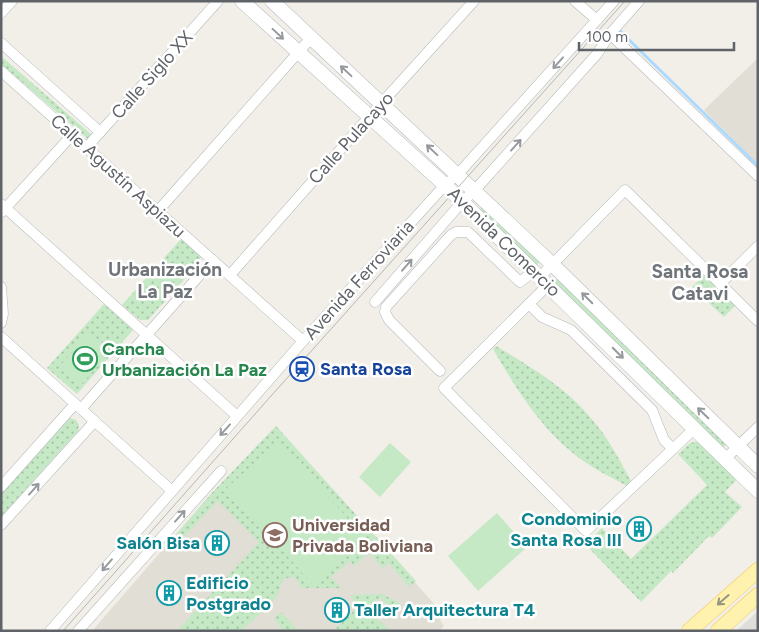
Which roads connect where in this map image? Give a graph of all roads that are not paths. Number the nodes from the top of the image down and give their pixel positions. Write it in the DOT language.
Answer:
graph roads {
  1 [pos="218,1"];
  2 [pos="242,1"];
  3 [pos="272,1"];
  4 [pos="474,1"];
  5 [pos="575,1"];
  6 [pos="614,1"];
  7 [pos="639,1"];
  8 [pos="596,20"];
  9 [pos="610,34"];
  10 [pos="311,38"];
  11 [pos="1,43"];
  12 [pos="298,53"];
  13 [pos="1,71"];
  14 [pos="382,104"];
  15 [pos="369,117"];
  16 [pos="100,132"];
  17 [pos="72,135"];
  18 [pos="86,148"];
  19 [pos="458,174"];
  20 [pos="758,176"];
  21 [pos="445,185"];
  22 [pos="475,190"];
  23 [pos="462,202"];
  24 [pos="3,209"];
  25 [pos="157,212"];
  26 [pos="758,246"];
  27 [pos="213,260"];
  28 [pos="553,265"];
  29 [pos="230,275"];
  30 [pos="541,278"];
  31 [pos="720,284"];
  32 [pos="1,287"];
  33 [pos="375,302"];
  34 [pos="529,304"];
  35 [pos="758,321"];
  36 [pos="1,323"];
  37 [pos="146,336"];
  38 [pos="1,337"];
  39 [pos="303,342"];
  40 [pos="440,371"];
  41 [pos="78,406"];
  42 [pos="236,416"];
  43 [pos="95,421"];
  44 [pos="758,427"];
  45 [pos="694,429"];
  46 [pos="738,446"];
  47 [pos="673,449"];
  48 [pos="725,459"];
  49 [pos="758,466"];
  50 [pos="221,470"];
  51 [pos="1,487"];
  52 [pos="172,490"];
  53 [pos="758,492"];
  54 [pos="1,525"];
  55 [pos="758,570"];
  56 [pos="758,595"];
  57 [pos="50,631"];
  58 [pos="78,631"];
  59 [pos="689,631"];
  60 [pos="718,631"];
  1 -- 16 [label="street, Calle Siglo XX"];
  2 -- 12 [label="street, Avenida Comercio, one-way"];
  3 -- 10 [label="street, Avenida Comercio"];
  4 -- 14 [label="street, Calle Pulacayo"];
  5 -- 8 [label="street"];
  6 -- 8 [label="street, Avenida Ferroviaria"];
  7 -- 9 [label="street, Avenida Ferroviaria"];
  8 -- 19 [label="street, Avenida Ferroviaria, one-way"];
  9 -- 20 [label="street"];
  22 -- 9 [label="street, Avenida Ferroviaria, one-way"];
  10 -- 12 [label="street"];
  14 -- 10 [label="street, Avenida Comercio, one-way"];
  11 -- 16 [label="street, Calle Agustín Aspiazu"];
  12 -- 15 [label="street, Avenida Comercio"];
  12 -- 25 [label="street"];
  13 -- 17 [label="street, Calle Agustín Aspiazu"];
  14 -- 15 [label="street, Calle Pulacayo"];
  19 -- 14 [label="street, Avenida Comercio, one-way"];
  15 -- 21 [label="street, Avenida Comercio"];
  15 -- 29 [label="street, Calle Pulacayo"];
  16 -- 18 [label="street, Calle Siglo XX"];
  17 -- 18 [label="street, Calle Agustín Aspiazu"];
  17 -- 24 [label="street"];
  18 -- 25 [label="street, Calle Agustín Aspiazu"];
  19 -- 21 [label="street, Avenida Ferroviaria"];
  19 -- 22 [label="street, Avenida Comercio"];
  21 -- 23 [label="street, Avenida Comercio"];
  21 -- 39 [label="street, Avenida Ferroviaria"];
  22 -- 23 [label="street, Avenida Ferroviaria"];
  22 -- 28 [label="street, Avenida Comercio"];
  23 -- 30 [label="street, Avenida Comercio"];
  33 -- 23 [label="street, Avenida Ferroviaria, one-way"];
  24 -- 37 [label="street"];
  25 -- 27 [label="street, Calle Agustín Aspiazu"];
  26 -- 31 [label="street"];
  27 -- 29 [label="street, Calle Agustín Aspiazu"];
  27 -- 37 [label="street"];
  28 -- 30 [label="street"];
  28 -- 31 [label="street"];
  46 -- 28 [label="street, Avenida Comercio, one-way"];
  29 -- 39 [label="street, Calle Agustín Aspiazu"];
  30 -- 34 [label="street"];
  30 -- 40 [label="street"];
  30 -- 45 [label="street, Avenida Comercio, one-way"];
  31 -- 35 [label="street"];
  32 -- 36 [label="street"];
  34 -- 47 [label="street"];
  34 -- 47 [label="street"];
  37 -- 41 [label="street"];
  37 -- 42 [label="street"];
  38 -- 41 [label="street"];
  39 -- 42 [label="street, Avenida Ferroviaria"];
  41 -- 43 [label="street"];
  41 -- 51 [label="street"];
  42 -- 52 [label="street, Avenida Ferroviaria, one-way"];
  43 -- 52 [label="street"];
  54 -- 43 [label="street, one-way"];
  44 -- 46 [label="street"];
  45 -- 47 [label="street"];
  45 -- 48 [label="street, Avenida Comercio"];
  46 -- 48 [label="street"];
  46 -- 49 [label="street, Avenida Comercio"];
  48 -- 53 [label="street, Avenida Comercio"];
  58 -- 50 [label="street, one-way"];
  52 -- 57 [label="street, Avenida Ferroviaria, one-way"];
  55 -- 59 [label="main road, one-way"];
  56 -- 60 [label="main road"];
}
